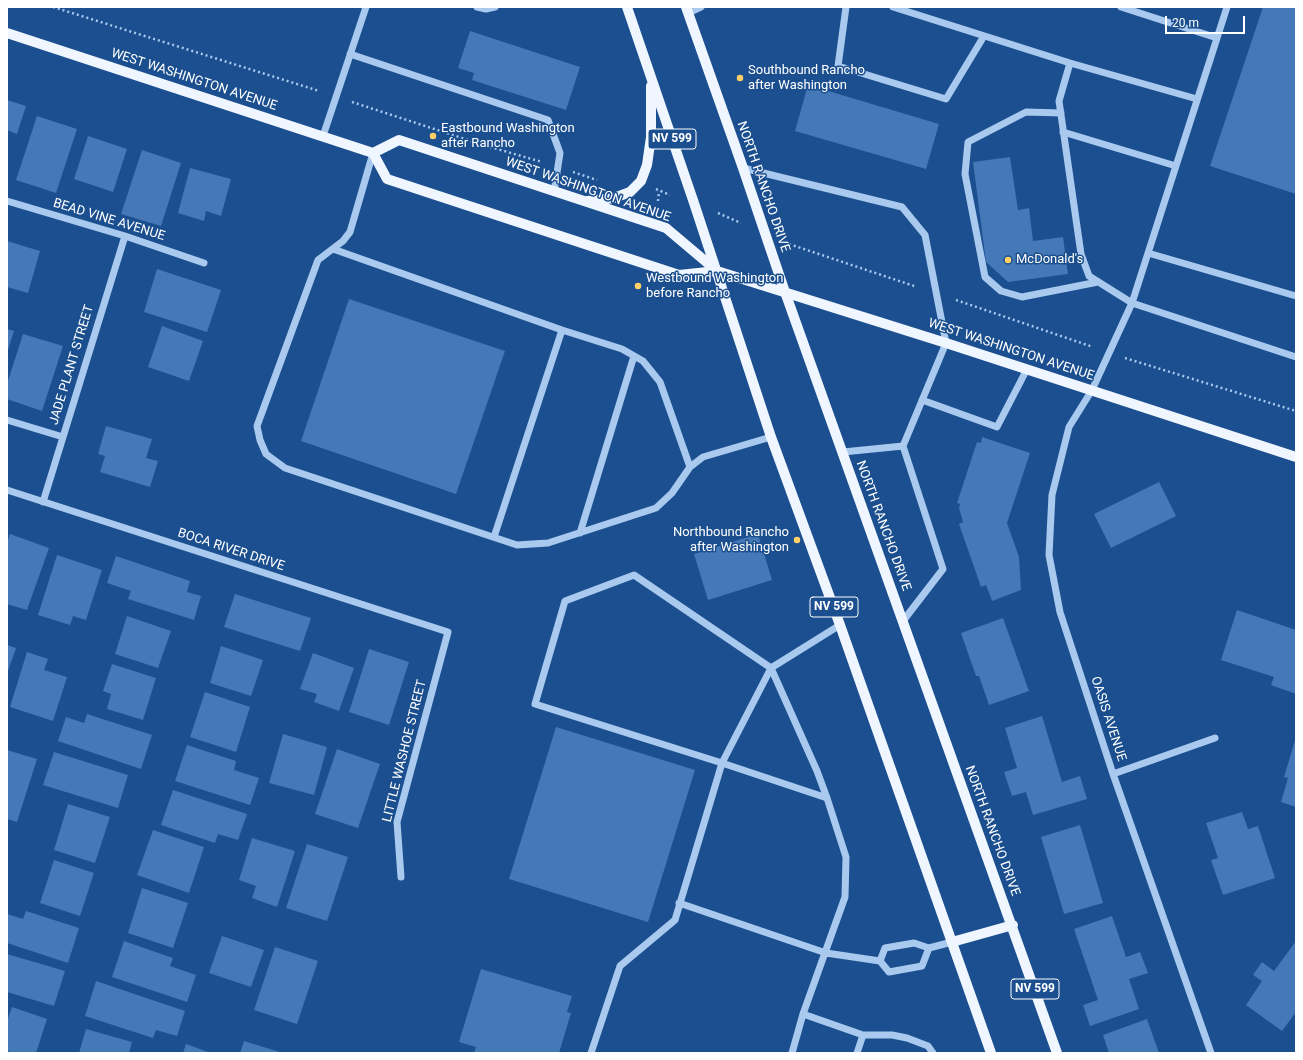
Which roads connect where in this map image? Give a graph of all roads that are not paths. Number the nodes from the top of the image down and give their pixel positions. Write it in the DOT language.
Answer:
graph roads {
  1 [pos="366,7"];
  2 [pos="477,7"];
  3 [pos="495,7"];
  4 [pos="627,7"];
  5 [pos="701,7"];
  6 [pos="846,7"];
  7 [pos="893,7"];
  8 [pos="1121,7"];
  9 [pos="1227,7"];
  10 [pos="687,10"];
  11 [pos="7,32"];
  12 [pos="984,36"];
  13 [pos="1217,38"];
  14 [pos="350,54"];
  15 [pos="1070,63"];
  16 [pos="652,78"];
  17 [pos="1197,100"];
  18 [pos="1060,113"];
  19 [pos="1063,132"];
  20 [pos="323,136"];
  21 [pos="373,153"];
  22 [pos="1176,166"];
  23 [pos="743,168"];
  24 [pos="554,192"];
  25 [pos="7,200"];
  26 [pos="584,201"];
  27 [pos="125,236"];
  28 [pos="333,249"];
  29 [pos="1148,253"];
  30 [pos="204,263"];
  31 [pos="717,271"];
  32 [pos="1098,282"];
  33 [pos="785,292"];
  34 [pos="1296,296"];
  35 [pos="1132,303"];
  36 [pos="562,330"];
  37 [pos="946,343"];
  38 [pos="634,356"];
  39 [pos="1296,357"];
  40 [pos="1027,369"];
  41 [pos="1092,390"];
  42 [pos="922,400"];
  43 [pos="7,420"];
  44 [pos="63,437"];
  45 [pos="771,437"];
  46 [pos="902,446"];
  47 [pos="843,452"];
  48 [pos="1296,457"];
  49 [pos="690,467"];
  50 [pos="7,490"];
  51 [pos="43,502"];
  52 [pos="580,533"];
  53 [pos="494,537"];
  54 [pos="903,621"];
  55 [pos="840,625"];
  56 [pos="448,632"];
  57 [pos="771,668"];
  58 [pos="1214,738"];
  59 [pos="722,763"];
  60 [pos="1113,774"];
  61 [pos="828,798"];
  62 [pos="401,877"];
  63 [pos="679,903"];
  64 [pos="1012,925"];
  65 [pos="952,942"];
  66 [pos="929,948"];
  67 [pos="826,953"];
  68 [pos="880,961"];
  69 [pos="803,1014"];
  70 [pos="863,1035"];
  71 [pos="591,1053"];
  72 [pos="792,1053"];
  73 [pos="857,1053"];
  74 [pos="934,1053"];
  75 [pos="991,1053"];
  76 [pos="1057,1053"];
  77 [pos="1211,1053"];
  1 -- 14 [label="street"];
  2 -- 3 [label="street"];
  4 -- 16 [label="main road, NV 599"];
  5 -- 10 [label="street"];
  6 -- 12 [label="street"];
  7 -- 12 [label="street"];
  8 -- 13 [label="street"];
  9 -- 13 [label="street, OASIS AVENUE"];
  10 -- 23 [label="main road, NORTH RANCHO DRIVE / NV 599"];
  11 -- 20 [label="main road, WEST WASHINGTON AVENUE"];
  12 -- 15 [label="street"];
  13 -- 17 [label="street, OASIS AVENUE"];
  14 -- 20 [label="street"];
  14 -- 24 [label="street"];
  15 -- 17 [label="street"];
  15 -- 18 [label="street"];
  16 -- 26 [label="main road"];
  16 -- 31 [label="main road, NV 599"];
  17 -- 22 [label="street, OASIS AVENUE"];
  18 -- 19 [label="street"];
  18 -- 32 [label="street"];
  19 -- 22 [label="street"];
  19 -- 32 [label="street"];
  20 -- 21 [label="main road, WEST WASHINGTON AVENUE"];
  21 -- 24 [label="main road, WEST WASHINGTON AVENUE"];
  21 -- 28 [label="street"];
  21 -- 31 [label="main road, WEST WASHINGTON AVENUE"];
  22 -- 29 [label="street, OASIS AVENUE"];
  23 -- 33 [label="main road, NORTH RANCHO DRIVE / NV 599"];
  23 -- 37 [label="street"];
  24 -- 26 [label="main road, WEST WASHINGTON AVENUE"];
  25 -- 27 [label="street, BEAD VINE AVENUE"];
  26 -- 31 [label="main road, WEST WASHINGTON AVENUE"];
  27 -- 30 [label="street, BEAD VINE AVENUE"];
  27 -- 44 [label="street, JADE PLANT STREET"];
  28 -- 36 [label="street"];
  28 -- 53 [label="street"];
  29 -- 34 [label="street"];
  29 -- 35 [label="street, OASIS AVENUE"];
  31 -- 33 [label="main road, WEST WASHINGTON AVENUE"];
  31 -- 45 [label="main road, NV 599"];
  32 -- 35 [label="street"];
  33 -- 37 [label="main road, WEST WASHINGTON AVENUE"];
  33 -- 47 [label="main road, NORTH RANCHO DRIVE / NV 599"];
  35 -- 39 [label="street"];
  35 -- 41 [label="street, OASIS AVENUE"];
  36 -- 38 [label="street"];
  36 -- 53 [label="street"];
  37 -- 40 [label="main road, WEST WASHINGTON AVENUE"];
  37 -- 42 [label="street"];
  38 -- 49 [label="street"];
  38 -- 52 [label="street"];
  40 -- 41 [label="main road, WEST WASHINGTON AVENUE"];
  40 -- 42 [label="street"];
  41 -- 48 [label="main road, WEST WASHINGTON AVENUE"];
  41 -- 60 [label="street, OASIS AVENUE"];
  42 -- 46 [label="street"];
  43 -- 44 [label="street"];
  44 -- 51 [label="street, JADE PLANT STREET"];
  45 -- 49 [label="street"];
  45 -- 55 [label="main road, NV 599"];
  46 -- 47 [label="street"];
  46 -- 54 [label="street"];
  47 -- 54 [label="main road, NORTH RANCHO DRIVE / NV 599"];
  49 -- 52 [label="street"];
  50 -- 51 [label="street, BOCA RIVER DRIVE"];
  51 -- 56 [label="street, BOCA RIVER DRIVE"];
  52 -- 53 [label="street"];
  54 -- 64 [label="main road, NORTH RANCHO DRIVE / NV 599"];
  55 -- 57 [label="street"];
  55 -- 65 [label="main road, NV 599"];
  56 -- 62 [label="street, LITTLE WASHOE STREET"];
  57 -- 59 [label="street"];
  57 -- 59 [label="street"];
  57 -- 61 [label="street"];
  58 -- 60 [label="street"];
  59 -- 61 [label="street"];
  59 -- 63 [label="street"];
  60 -- 77 [label="street, OASIS AVENUE"];
  61 -- 67 [label="street"];
  63 -- 67 [label="street"];
  63 -- 71 [label="street"];
  64 -- 65 [label="main road"];
  64 -- 76 [label="main road, NORTH RANCHO DRIVE / NV 599"];
  65 -- 66 [label="street"];
  65 -- 75 [label="main road, NV 599"];
  66 -- 68 [label="street"];
  66 -- 68 [label="street"];
  67 -- 68 [label="street"];
  67 -- 69 [label="street"];
  69 -- 70 [label="street"];
  69 -- 72 [label="street"];
  70 -- 73 [label="street"];
  70 -- 74 [label="street"];
}
